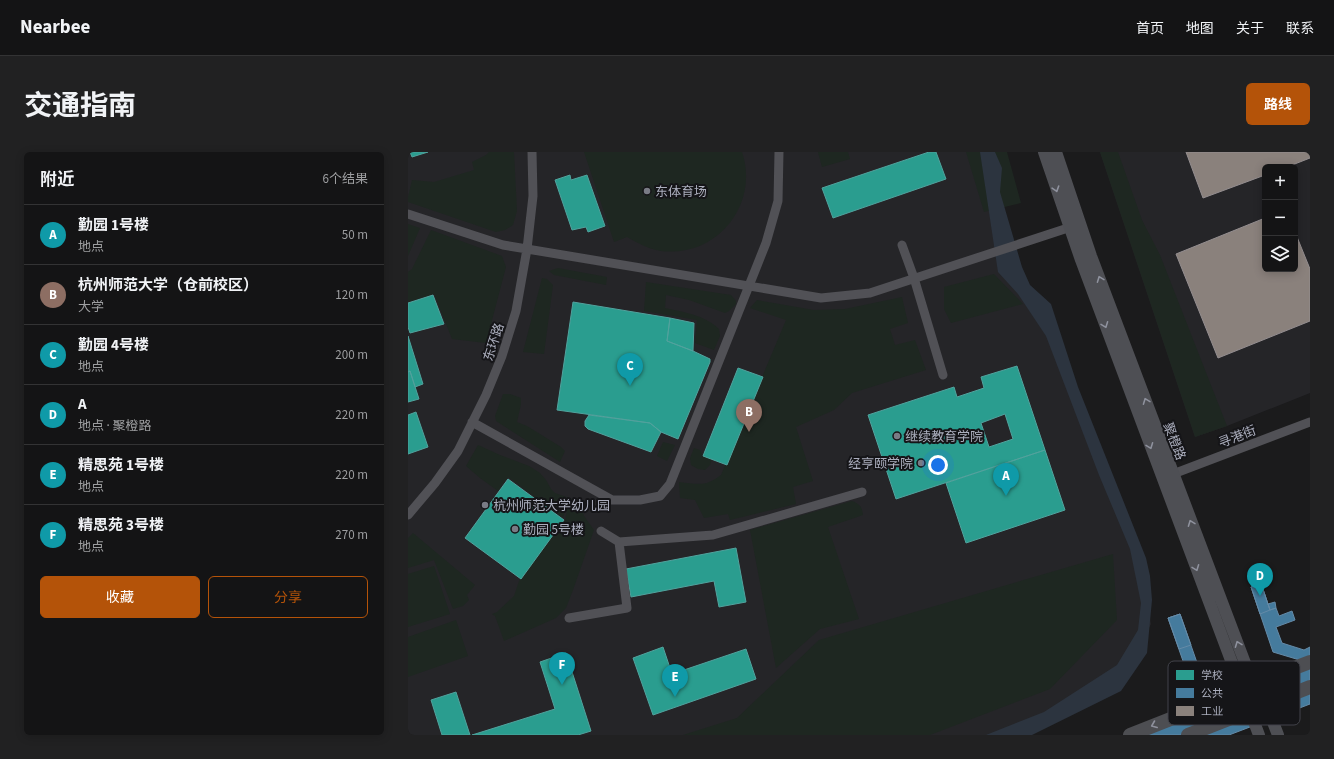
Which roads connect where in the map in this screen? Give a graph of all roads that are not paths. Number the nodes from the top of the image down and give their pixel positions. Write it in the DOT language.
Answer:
graph roads {
  1 [pos="532,152"];
  2 [pos="779,152"];
  3 [pos="1044,152"];
  4 [pos="1056,152"];
  5 [pos="408,214"];
  6 [pos="1075,226"];
  7 [pos="902,244"];
  8 [pos="527,249"];
  9 [pos="914,278"];
  10 [pos="749,286"];
  11 [pos="944,375"];
  12 [pos="472,422"];
  13 [pos="1310,422"];
  14 [pos="1173,474"];
  15 [pos="862,492"];
  16 [pos="408,515"];
  17 [pos="601,531"];
  18 [pos="619,542"];
  19 [pos="569,618"];
  20 [pos="1238,661"];
  21 [pos="1238,661"];
  22 [pos="1310,662"];
  23 [pos="1300,666"];
  24 [pos="1310,687"];
  25 [pos="1300,691"];
  26 [pos="1168,720"];
  27 [pos="1214,725"];
  28 [pos="1255,725"];
  29 [pos="1274,725"];
  30 [pos="1130,735"];
  31 [pos="1188,735"];
  32 [pos="1259,735"];
  33 [pos="1278,735"];
  1 -- 8 [label="street, 东环路"];
  2 -- 10 [label="street"];
  3 -- 6 [label="street, 聚橙路, one-way"];
  4 -- 6 [label="street, 聚橙路"];
  5 -- 8 [label="street"];
  6 -- 9 [label="street"];
  14 -- 6 [label="street, 聚橙路, one-way"];
  6 -- 20 [label="street, 聚橙路, one-way"];
  7 -- 9 [label="street"];
  8 -- 10 [label="street"];
  8 -- 12 [label="street, 东环路"];
  9 -- 10 [label="street"];
  9 -- 11 [label="street"];
  10 -- 12 [label="street"];
  12 -- 16 [label="street, 东环路"];
  13 -- 14 [label="street, 寻港街"];
  21 -- 14 [label="street, 聚橙路, one-way"];
  15 -- 18 [label="street"];
  17 -- 18 [label="street"];
  18 -- 19 [label="street"];
  22 -- 23 [label="main road"];
  24 -- 25 [label="main road"];
  26 -- 30 [label="main road, one-way"];
  27 -- 31 [label="main road"];
  28 -- 32 [label="street, 聚橙路"];
  29 -- 33 [label="street, 聚橙路"];
}
